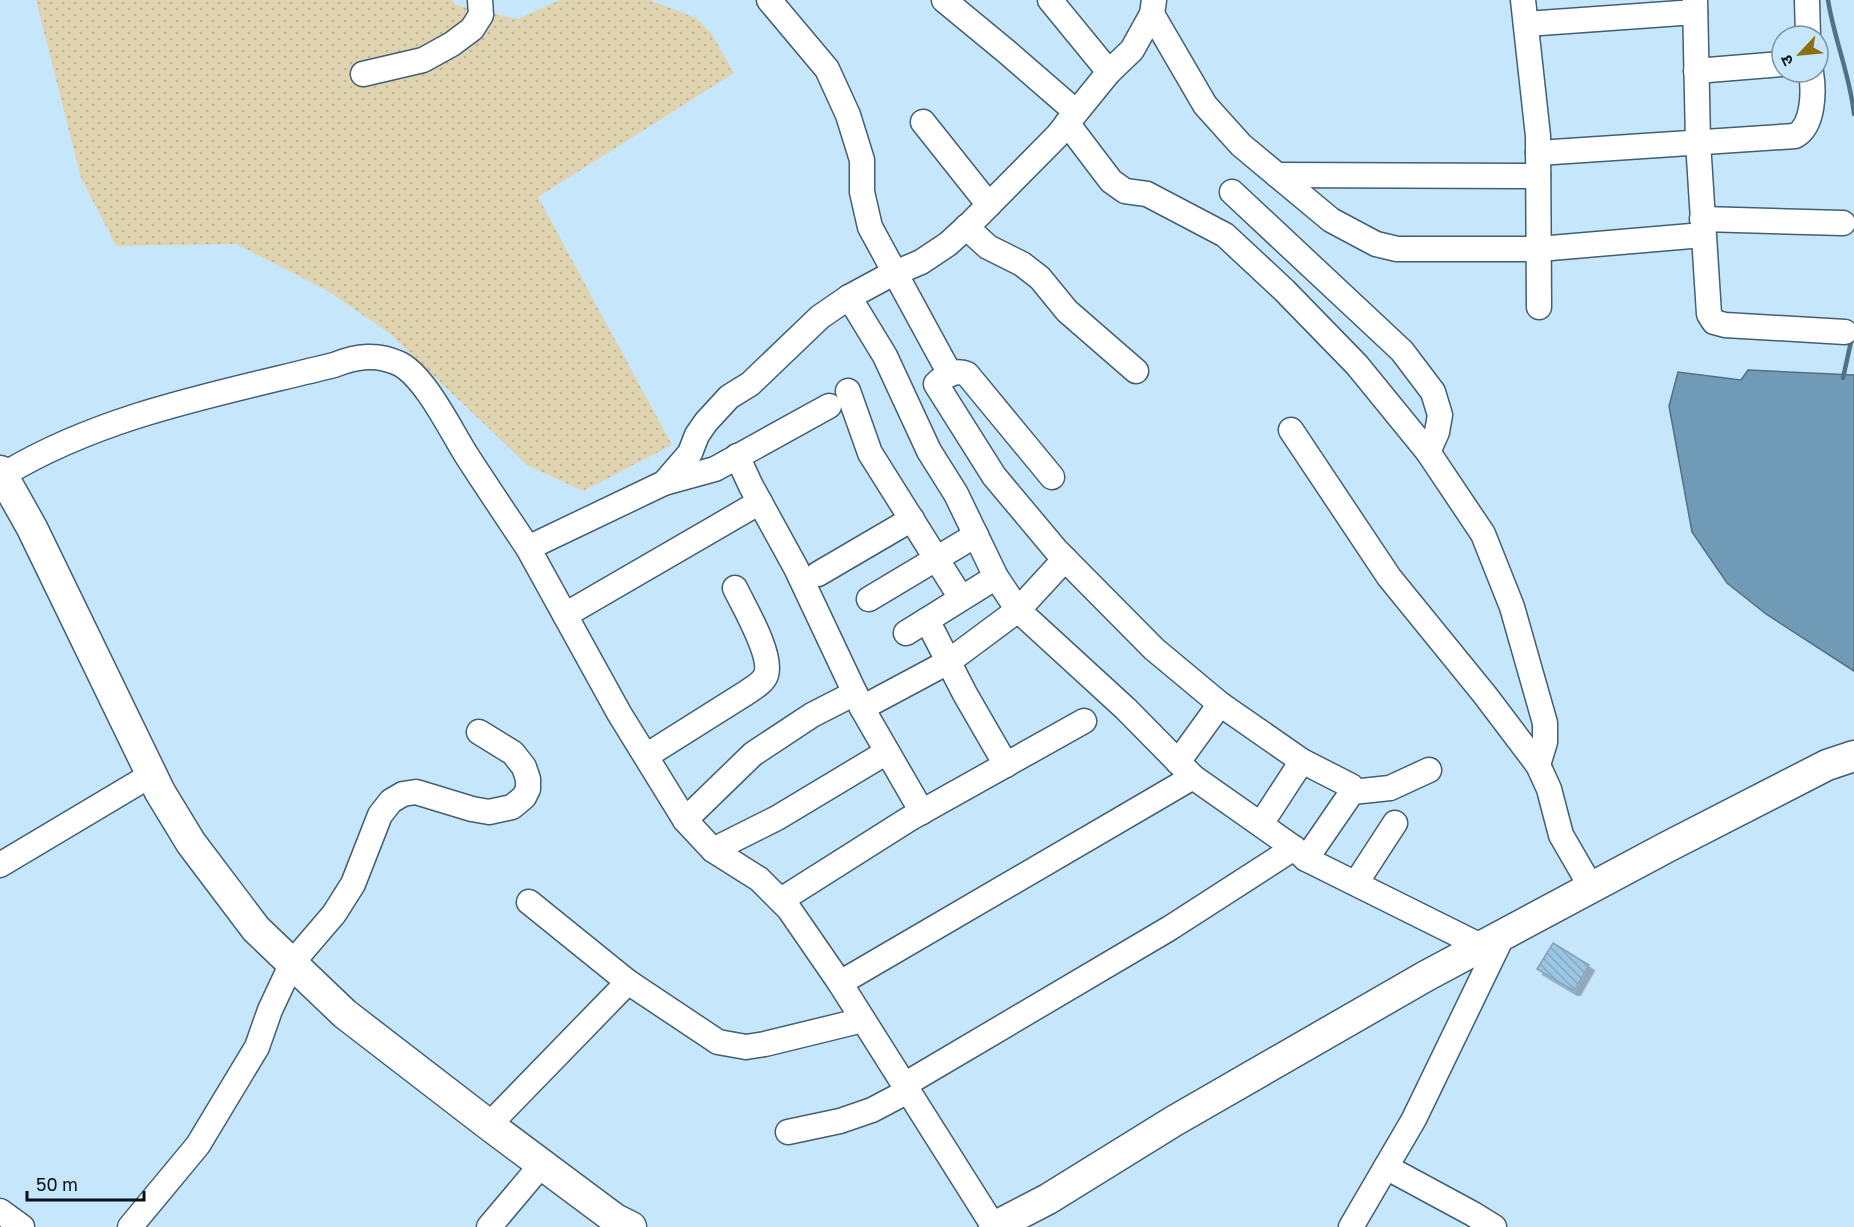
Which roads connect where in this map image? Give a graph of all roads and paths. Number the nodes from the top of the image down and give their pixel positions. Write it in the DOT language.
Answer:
graph roads {
  1 [pos="480,0"];
  2 [pos="769,0"];
  3 [pos="944,0"];
  4 [pos="1050,0"];
  5 [pos="1523,0"];
  6 [pos="1807,0"];
  7 [pos="1695,6"];
  8 [pos="1153,7"];
  9 [pos="1526,24"];
  10 [pos="1808,24"];
  11 [pos="1770,65"];
  12 [pos="1696,71"];
  13 [pos="1109,72"];
  14 [pos="363,74"];
  15 [pos="1812,84"];
  16 [pos="1071,117"];
  17 [pos="924,122"];
  18 [pos="1698,142"];
  19 [pos="1538,164"];
  20 [pos="1277,175"];
  21 [pos="1232,192"];
  22 [pos="989,205"];
  23 [pos="1843,223"];
  24 [pos="966,227"];
  25 [pos="1703,227"];
  26 [pos="1539,249"];
  27 [pos="895,273"];
  28 [pos="849,297"];
  29 [pos="1539,307"];
  30 [pos="1845,332"];
  31 [pos="1136,371"];
  32 [pos="943,379"];
  33 [pos="848,391"];
  34 [pos="906,400"];
  35 [pos="829,406"];
  36 [pos="1292,430"];
  37 [pos="1428,452"];
  38 [pos="737,456"];
  39 [pos="1,473"];
  40 [pos="1052,477"];
  41 [pos="664,483"];
  42 [pos="760,502"];
  43 [pos="912,519"];
  44 [pos="976,535"];
  45 [pos="528,548"];
  46 [pos="938,559"];
  47 [pos="1065,559"];
  48 [pos="818,574"];
  49 [pos="996,577"];
  50 [pos="735,588"];
  51 [pos="961,598"];
  52 [pos="869,599"];
  53 [pos="1018,610"];
  54 [pos="565,615"];
  55 [pos="927,620"];
  56 [pos="906,633"];
  57 [pos="948,662"];
  58 [pos="858,701"];
  59 [pos="1220,704"];
  60 [pos="1084,721"];
  61 [pos="479,732"];
  62 [pos="887,752"];
  63 [pos="646,756"];
  64 [pos="1854,756"];
  65 [pos="1302,761"];
  66 [pos="1012,762"];
  67 [pos="1538,765"];
  68 [pos="1185,769"];
  69 [pos="1429,770"];
  70 [pos="151,775"];
  71 [pos="1352,792"];
  72 [pos="922,812"];
  73 [pos="685,820"];
  74 [pos="1395,823"];
  75 [pos="1261,825"];
  76 [pos="713,850"];
  77 [pos="1300,853"];
  78 [pos="0,865"];
  79 [pos="1356,883"];
  80 [pos="1591,887"];
  81 [pos="781,900"];
  82 [pos="529,902"];
  83 [pos="1492,940"];
  84 [pos="292,963"];
  85 [pos="628,982"];
  86 [pos="840,983"];
  87 [pos="864,1020"];
  88 [pos="906,1088"];
  89 [pos="489,1125"];
  90 [pos="788,1132"];
  91 [pos="542,1164"];
  92 [pos="1386,1167"];
  93 [pos="0,1211"];
  94 [pos="22,1227"];
  95 [pos="130,1227"];
  96 [pos="489,1227"];
  97 [pos="631,1227"];
  98 [pos="994,1227"];
  99 [pos="1351,1227"];
  100 [pos="1494,1227"];
  1 -- 14 [label="street"];
  2 -- 27 [label="street"];
  3 -- 16 [label="street"];
  4 -- 13 [label="street"];
  5 -- 9 [label="street"];
  6 -- 10 [label="street"];
  7 -- 9 [label="street"];
  7 -- 12 [label="street"];
  8 -- 13 [label="street"];
  8 -- 20 [label="street"];
  9 -- 19 [label="street"];
  11 -- 12 [label="street"];
  12 -- 18 [label="street"];
  13 -- 16 [label="street"];
  15 -- 18 [label="street"];
  16 -- 22 [label="street"];
  16 -- 37 [label="street"];
  17 -- 22 [label="street"];
  18 -- 19 [label="street"];
  18 -- 25 [label="street"];
  19 -- 20 [label="street"];
  19 -- 26 [label="street"];
  20 -- 26 [label="street"];
  21 -- 37 [label="street"];
  22 -- 24 [label="street"];
  23 -- 25 [label="street"];
  24 -- 27 [label="street"];
  24 -- 31 [label="street"];
  25 -- 26 [label="street"];
  25 -- 30 [label="street"];
  26 -- 29 [label="street"];
  27 -- 28 [label="street"];
  27 -- 32 [label="street"];
  28 -- 34 [label="street"];
  28 -- 41 [label="street"];
  32 -- 34 [label="street"];
  32 -- 40 [label="street"];
  32 -- 47 [label="street"];
  33 -- 43 [label="street"];
  34 -- 44 [label="street"];
  35 -- 38 [label="street"];
  36 -- 67 [label="street"];
  37 -- 67 [label="street"];
  38 -- 41 [label="street"];
  38 -- 42 [label="street"];
  39 -- 45 [label="street"];
  39 -- 70 [label="main road"];
  41 -- 45 [label="street"];
  42 -- 54 [label="street"];
  42 -- 58 [label="street"];
  43 -- 46 [label="street"];
  43 -- 48 [label="street"];
  44 -- 46 [label="street"];
  44 -- 49 [label="street"];
  45 -- 54 [label="street"];
  46 -- 51 [label="street"];
  46 -- 52 [label="street"];
  47 -- 53 [label="street"];
  47 -- 59 [label="street"];
  49 -- 51 [label="street"];
  49 -- 53 [label="street"];
  50 -- 63 [label="street"];
  51 -- 55 [label="street"];
  53 -- 57 [label="street"];
  53 -- 68 [label="street"];
  54 -- 63 [label="street"];
  55 -- 56 [label="street"];
  55 -- 57 [label="street"];
  57 -- 58 [label="street"];
  57 -- 66 [label="street"];
  58 -- 62 [label="street"];
  58 -- 73 [label="street"];
  59 -- 65 [label="street"];
  59 -- 68 [label="street"];
  60 -- 66 [label="street"];
  61 -- 84 [label="street"];
  62 -- 72 [label="street"];
  62 -- 76 [label="street"];
  63 -- 73 [label="street"];
  64 -- 80 [label="main road"];
  65 -- 71 [label="street"];
  65 -- 75 [label="street"];
  66 -- 72 [label="street"];
  67 -- 80 [label="street"];
  68 -- 75 [label="street"];
  68 -- 86 [label="street"];
  69 -- 71 [label="street"];
  70 -- 78 [label="street"];
  70 -- 84 [label="main road"];
  71 -- 77 [label="street"];
  72 -- 81 [label="street"];
  73 -- 76 [label="street"];
  74 -- 79 [label="street"];
  75 -- 77 [label="street"];
  76 -- 81 [label="street"];
  77 -- 79 [label="street"];
  77 -- 88 [label="street"];
  79 -- 83 [label="street"];
  80 -- 83 [label="main road"];
  81 -- 86 [label="street"];
  82 -- 85 [label="street"];
  83 -- 92 [label="street"];
  83 -- 98 [label="main road"];
  84 -- 89 [label="main road"];
  84 -- 95 [label="street"];
  85 -- 87 [label="street"];
  85 -- 89 [label="street"];
  86 -- 87 [label="street"];
  87 -- 88 [label="street"];
  88 -- 90 [label="street"];
  88 -- 98 [label="street"];
  89 -- 91 [label="main road"];
  91 -- 96 [label="street"];
  91 -- 97 [label="main road"];
  92 -- 99 [label="street"];
  92 -- 100 [label="street"];
  93 -- 94 [label="street"];
}
